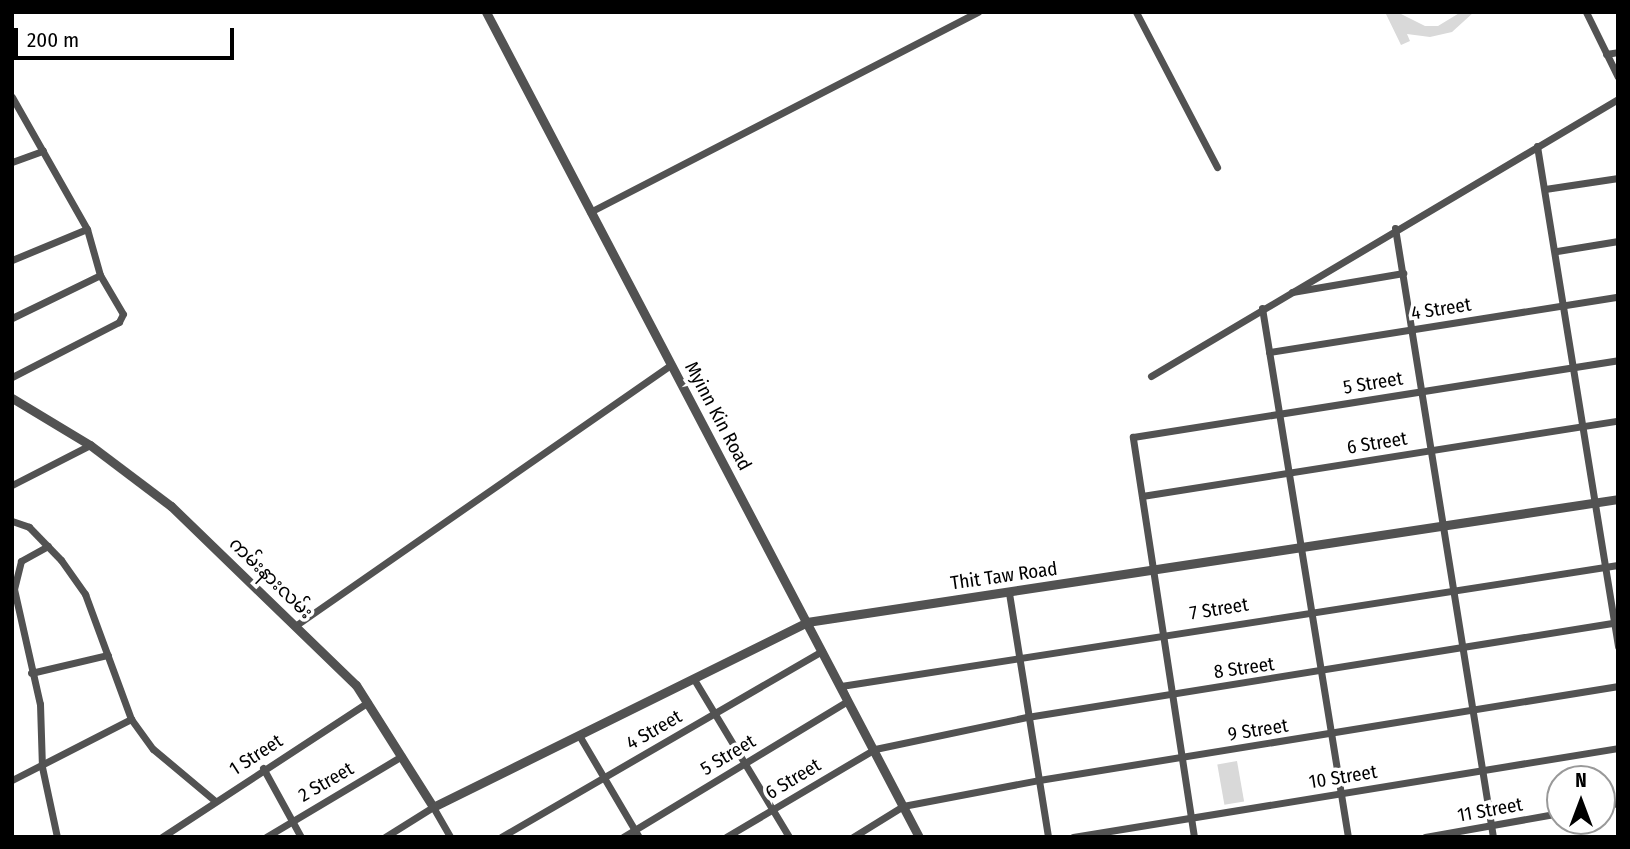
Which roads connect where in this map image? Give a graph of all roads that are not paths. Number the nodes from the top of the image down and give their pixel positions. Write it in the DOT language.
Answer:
graph roads {
  1 [pos="486,12"];
  2 [pos="1136,12"];
  3 [pos="1586,12"];
  4 [pos="975,13"];
  5 [pos="1618,52"];
  6 [pos="1606,54"];
  7 [pos="1618,77"];
  8 [pos="12,97"];
  9 [pos="1618,99"];
  10 [pos="1536,146"];
  11 [pos="43,151"];
  12 [pos="12,162"];
  13 [pos="1217,167"];
  14 [pos="1618,178"];
  15 [pos="1545,189"];
  16 [pos="590,212"];
  17 [pos="1395,228"];
  18 [pos="87,229"];
  19 [pos="1618,241"];
  20 [pos="1557,251"];
  21 [pos="12,260"];
  22 [pos="1403,273"];
  23 [pos="100,275"];
  24 [pos="1288,293"];
  25 [pos="1618,297"];
  26 [pos="1565,305"];
  27 [pos="1262,308"];
  28 [pos="12,318"];
  29 [pos="1412,329"];
  30 [pos="1269,352"];
  31 [pos="1618,360"];
  32 [pos="671,365"];
  33 [pos="1576,367"];
  34 [pos="1151,376"];
  35 [pos="12,377"];
  36 [pos="1423,391"];
  37 [pos="12,398"];
  38 [pos="1279,414"];
  39 [pos="1618,421"];
  40 [pos="1585,427"];
  41 [pos="90,445"];
  42 [pos="1433,450"];
  43 [pos="1289,473"];
  44 [pos="12,485"];
  45 [pos="1142,496"];
  46 [pos="1618,499"];
  47 [pos="1594,503"];
  48 [pos="12,521"];
  49 [pos="1446,526"];
  50 [pos="47,546"];
  51 [pos="1301,548"];
  52 [pos="1618,565"];
  53 [pos="1603,567"];
  54 [pos="1153,571"];
  55 [pos="1455,590"];
  56 [pos="1009,593"];
  57 [pos="1311,610"];
  58 [pos="807,622"];
  59 [pos="1616,622"];
  60 [pos="295,626"];
  61 [pos="1163,634"];
  62 [pos="1618,646"];
  63 [pos="1462,649"];
  64 [pos="822,651"];
  65 [pos="107,655"];
  66 [pos="1019,658"];
  67 [pos="31,673"];
  68 [pos="1321,673"];
  69 [pos="695,681"];
  70 [pos="841,686"];
  71 [pos="1618,686"];
  72 [pos="1170,694"];
  73 [pos="848,701"];
  74 [pos="368,702"];
  75 [pos="1471,710"];
  76 [pos="715,713"];
  77 [pos="1027,717"];
  78 [pos="131,719"];
  79 [pos="1332,734"];
  80 [pos="580,737"];
  81 [pos="875,748"];
  82 [pos="1618,748"];
  83 [pos="402,756"];
  84 [pos="1182,757"];
  85 [pos="744,764"];
  86 [pos="43,767"];
  87 [pos="263,768"];
  88 [pos="1482,771"];
  89 [pos="604,777"];
  90 [pos="12,780"];
  91 [pos="1039,780"];
  92 [pos="1341,793"];
  93 [pos="214,800"];
  94 [pos="903,806"];
  95 [pos="433,807"];
  96 [pos="773,809"];
  97 [pos="1546,816"];
  98 [pos="1191,818"];
  99 [pos="291,820"];
  100 [pos="1491,826"];
  101 [pos="637,833"];
  102 [pos="57,837"];
  103 [pos="162,837"];
  104 [pos="266,837"];
  105 [pos="301,837"];
  106 [pos="385,837"];
  107 [pos="450,837"];
  108 [pos="501,837"];
  109 [pos="623,837"];
  110 [pos="726,837"];
  111 [pos="789,837"];
  112 [pos="853,837"];
  113 [pos="919,837"];
  114 [pos="1048,837"];
  115 [pos="1073,837"];
  116 [pos="1194,837"];
  117 [pos="1348,837"];
  118 [pos="1425,837"];
  119 [pos="1493,837"];
  1 -- 16 [label="street, Myinn Kin Road"];
  2 -- 13 [label="street"];
  3 -- 6 [label="street"];
  4 -- 16 [label="street"];
  5 -- 6 [label="street"];
  6 -- 7 [label="street"];
  8 -- 11 [label="street"];
  9 -- 10 [label="street"];
  10 -- 15 [label="street"];
  10 -- 17 [label="street"];
  11 -- 12 [label="street"];
  11 -- 18 [label="street"];
  14 -- 15 [label="street"];
  15 -- 20 [label="street"];
  16 -- 32 [label="street, Myinn Kin Road"];
  17 -- 22 [label="street"];
  17 -- 24 [label="street"];
  18 -- 21 [label="street"];
  18 -- 23 [label="street"];
  19 -- 20 [label="street"];
  20 -- 26 [label="street"];
  22 -- 24 [label="street"];
  22 -- 29 [label="street"];
  23 -- 28 [label="street"];
  23 -- 35 [label="street"];
  24 -- 27 [label="street"];
  25 -- 26 [label="street, 4 Street"];
  26 -- 29 [label="street, 4 Street"];
  26 -- 33 [label="street"];
  27 -- 30 [label="street"];
  27 -- 34 [label="street"];
  29 -- 30 [label="street, 4 Street"];
  29 -- 36 [label="street"];
  30 -- 38 [label="street"];
  31 -- 33 [label="street, 5 Street"];
  32 -- 58 [label="street, Myinn Kin Road"];
  32 -- 60 [label="street"];
  33 -- 36 [label="street, 5 Street"];
  33 -- 40 [label="street"];
  36 -- 38 [label="street, 5 Street"];
  36 -- 42 [label="street"];
  37 -- 41 [label="street, ကမ်းနားလမ်း"];
  38 -- 43 [label="street"];
  38 -- 45 [label="street, 5 Street"];
  39 -- 40 [label="street, 6 Street"];
  40 -- 42 [label="street, 6 Street"];
  40 -- 47 [label="street"];
  41 -- 44 [label="street"];
  41 -- 60 [label="street, ကမ်းနားလမ်း"];
  42 -- 43 [label="street, 6 Street"];
  42 -- 49 [label="street"];
  43 -- 45 [label="street, 6 Street"];
  43 -- 51 [label="street"];
  45 -- 54 [label="street"];
  46 -- 47 [label="street, Thit Taw Road"];
  47 -- 49 [label="street, Thit Taw Road"];
  47 -- 53 [label="street"];
  48 -- 50 [label="street"];
  49 -- 51 [label="street, Thit Taw Road"];
  49 -- 55 [label="street"];
  50 -- 65 [label="street"];
  50 -- 67 [label="street"];
  51 -- 54 [label="street, Thit Taw Road"];
  51 -- 57 [label="street"];
  52 -- 53 [label="street, 7 Street"];
  53 -- 55 [label="street, 7 Street"];
  53 -- 59 [label="street"];
  54 -- 56 [label="street, Thit Taw Road"];
  54 -- 61 [label="street"];
  55 -- 57 [label="street, 7 Street"];
  55 -- 63 [label="street"];
  56 -- 58 [label="street, Thit Taw Road"];
  56 -- 66 [label="street"];
  57 -- 61 [label="street, 7 Street"];
  57 -- 68 [label="street"];
  58 -- 64 [label="street, Myinn Kin Road"];
  58 -- 69 [label="street, Thit Taw Road"];
  59 -- 62 [label="street"];
  59 -- 63 [label="street, 8 Street"];
  60 -- 74 [label="street, ကမ်းနားလမ်း"];
  61 -- 66 [label="street, 7 Street"];
  61 -- 72 [label="street"];
  63 -- 68 [label="street, 8 Street"];
  63 -- 75 [label="street"];
  64 -- 70 [label="street, Myinn Kin Road"];
  64 -- 76 [label="street, 4 Street"];
  65 -- 67 [label="street"];
  65 -- 78 [label="street"];
  66 -- 70 [label="street, 7 Street"];
  66 -- 77 [label="street"];
  67 -- 86 [label="street"];
  68 -- 72 [label="street, 8 Street"];
  68 -- 79 [label="street"];
  69 -- 76 [label="street"];
  69 -- 80 [label="street, Thit Taw Road"];
  70 -- 73 [label="street"];
  71 -- 75 [label="street, 9 Street"];
  72 -- 77 [label="street, 8 Street"];
  72 -- 84 [label="street"];
  73 -- 81 [label="street"];
  73 -- 85 [label="street, 5 Street"];
  74 -- 83 [label="street, ကမ်းနားလမ်း"];
  74 -- 87 [label="street, 1 Street"];
  75 -- 79 [label="street, 9 Street"];
  75 -- 88 [label="street"];
  76 -- 85 [label="street"];
  76 -- 89 [label="street, 4 Street"];
  77 -- 81 [label="street, 8 Street"];
  77 -- 91 [label="street"];
  78 -- 86 [label="street"];
  78 -- 93 [label="street"];
  79 -- 84 [label="street, 9 Street"];
  79 -- 92 [label="street"];
  80 -- 89 [label="street"];
  80 -- 95 [label="street, Thit Taw Road"];
  81 -- 94 [label="street"];
  81 -- 96 [label="street, 6 Street"];
  82 -- 88 [label="street, 10 Street"];
  83 -- 95 [label="street, ကမ်းနားလမ်း"];
  83 -- 99 [label="street, 2 Street"];
  84 -- 91 [label="street, 9 Street"];
  84 -- 98 [label="street"];
  85 -- 96 [label="street"];
  85 -- 101 [label="street, 5 Street"];
  86 -- 90 [label="street"];
  86 -- 102 [label="street"];
  87 -- 93 [label="street, 1 Street"];
  87 -- 99 [label="street"];
  88 -- 92 [label="street, 10 Street"];
  88 -- 100 [label="street"];
  89 -- 101 [label="street"];
  89 -- 108 [label="street, 4 Street"];
  91 -- 94 [label="street, 9 Street"];
  91 -- 114 [label="street"];
  92 -- 98 [label="street, 10 Street"];
  92 -- 117 [label="street"];
  93 -- 103 [label="street, 1 Street"];
  94 -- 112 [label="street"];
  94 -- 113 [label="street"];
  95 -- 106 [label="street"];
  95 -- 107 [label="street, ကမ်းနားလမ်း"];
  96 -- 110 [label="street, 6 Street"];
  96 -- 111 [label="street"];
  97 -- 100 [label="street, 11 Street"];
  98 -- 115 [label="street, 10 Street"];
  98 -- 116 [label="street"];
  99 -- 104 [label="street, 2 Street"];
  99 -- 105 [label="street"];
  100 -- 118 [label="street, 11 Street"];
  100 -- 119 [label="street"];
  101 -- 109 [label="street, 5 Street"];
}
